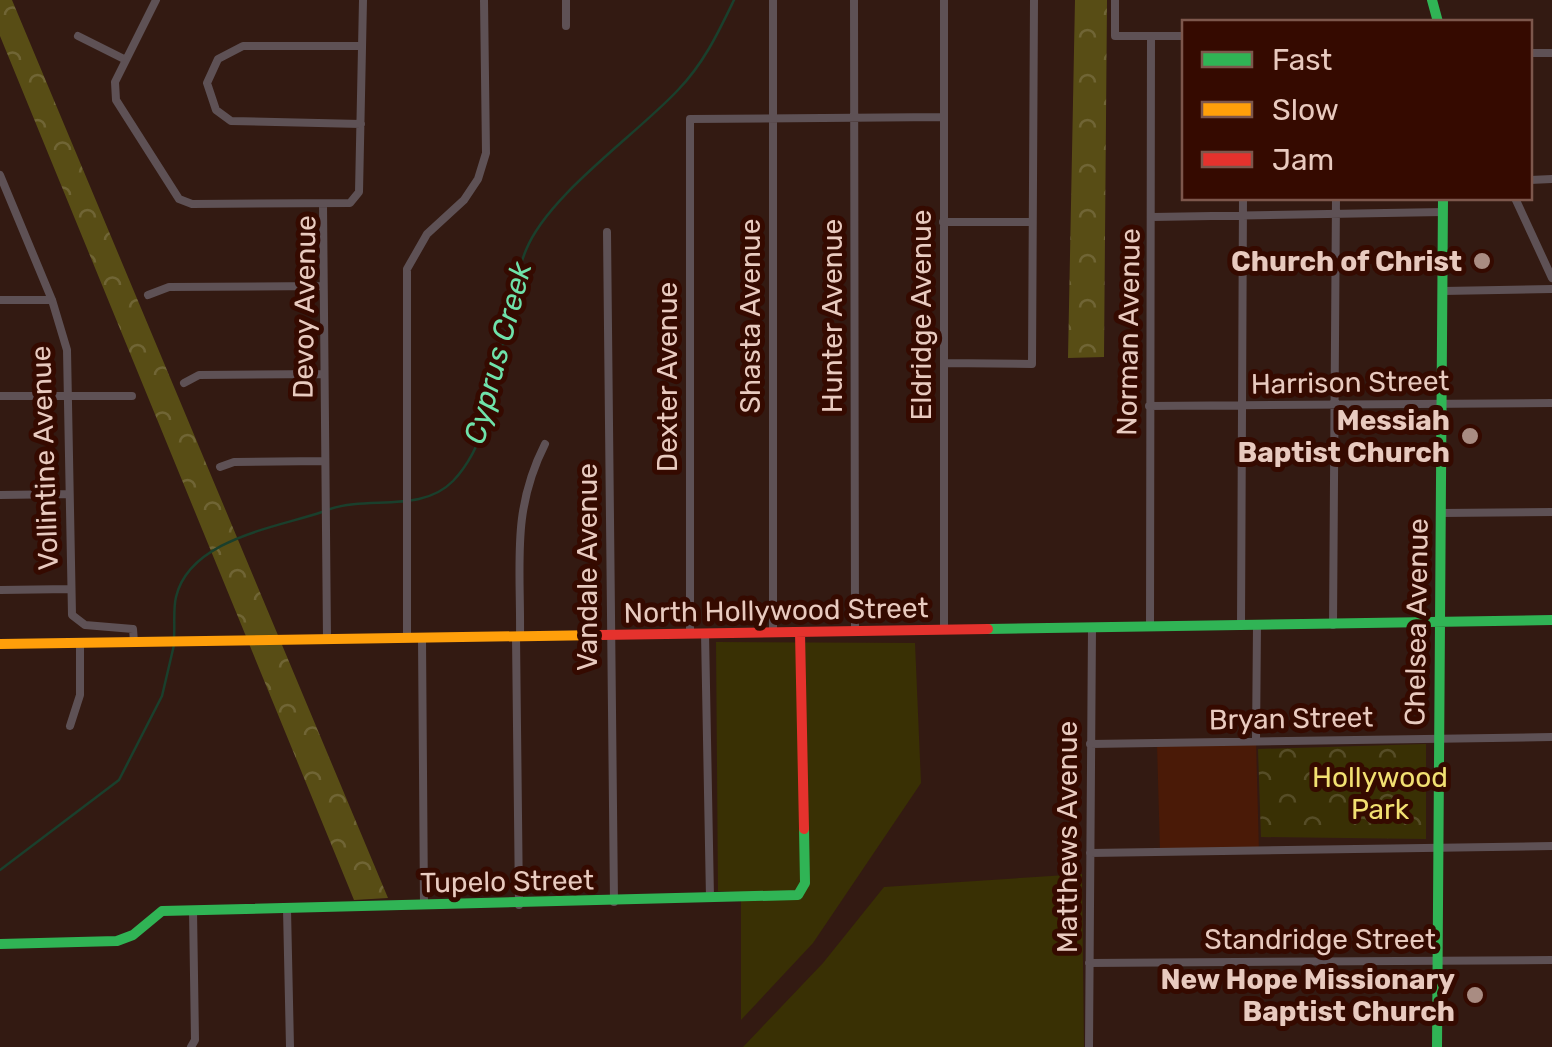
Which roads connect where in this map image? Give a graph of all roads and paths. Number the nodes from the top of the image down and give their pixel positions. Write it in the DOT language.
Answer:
graph roads {
  1 [pos="156,0"];
  2 [pos="363,0"];
  3 [pos="484,0"];
  4 [pos="566,0"];
  5 [pos="773,0"];
  6 [pos="854,0"];
  7 [pos="944,0"];
  8 [pos="1034,0"];
  9 [pos="1115,0"];
  10 [pos="566,26"];
  11 [pos="78,36"];
  12 [pos="1182,36"];
  13 [pos="1151,37"];
  14 [pos="362,46"];
  15 [pos="126,60"];
  16 [pos="944,117"];
  17 [pos="773,118"];
  18 [pos="853,118"];
  19 [pos="361,124"];
  20 [pos="0,175"];
  21 [pos="1243,200"];
  22 [pos="1336,200"];
  23 [pos="1443,200"];
  24 [pos="1517,200"];
  25 [pos="323,204"];
  26 [pos="0,208"];
  27 [pos="14,208"];
  28 [pos="1444,212"];
  29 [pos="1336,216"];
  30 [pos="1152,217"];
  31 [pos="1243,218"];
  32 [pos="943,222"];
  33 [pos="1032,222"];
  34 [pos="608,232"];
  35 [pos="1552,278"];
  36 [pos="324,286"];
  37 [pos="1552,290"];
  38 [pos="1443,292"];
  39 [pos="148,295"];
  40 [pos="0,300"];
  41 [pos="52,300"];
  42 [pos="944,363"];
  43 [pos="324,374"];
  44 [pos="184,383"];
  45 [pos="69,395"];
  46 [pos="0,396"];
  47 [pos="132,396"];
  48 [pos="1552,403"];
  49 [pos="1334,404"];
  50 [pos="1442,404"];
  51 [pos="1149,406"];
  52 [pos="1244,406"];
  53 [pos="545,444"];
  54 [pos="324,461"];
  55 [pos="220,467"];
  56 [pos="69,494"];
  57 [pos="0,495"];
  58 [pos="1552,512"];
  59 [pos="1441,513"];
  60 [pos="71,589"];
  61 [pos="0,590"];
  62 [pos="1552,620"];
  63 [pos="1440,622"];
  64 [pos="1333,625"];
  65 [pos="1241,626"];
  66 [pos="1256,626"];
  67 [pos="1092,628"];
  68 [pos="1150,628"];
  69 [pos="944,630"];
  70 [pos="855,631"];
  71 [pos="773,632"];
  72 [pos="800,632"];
  73 [pos="609,634"];
  74 [pos="690,634"];
  75 [pos="705,634"];
  76 [pos="518,636"];
  77 [pos="407,638"];
  78 [pos="422,638"];
  79 [pos="328,639"];
  80 [pos="134,642"];
  81 [pos="80,643"];
  82 [pos="0,644"];
  83 [pos="70,726"];
  84 [pos="1552,737"];
  85 [pos="1437,738"];
  86 [pos="1256,740"];
  87 [pos="1090,744"];
  88 [pos="1440,846"];
  89 [pos="1552,846"];
  90 [pos="1090,853"];
  91 [pos="710,898"];
  92 [pos="614,902"];
  93 [pos="424,904"];
  94 [pos="520,905"];
  95 [pos="287,909"];
  96 [pos="193,910"];
  97 [pos="0,944"];
  98 [pos="1552,960"];
  99 [pos="1436,962"];
  100 [pos="1089,963"];
  101 [pos="191,1047"];
  102 [pos="290,1047"];
  103 [pos="1089,1047"];
  104 [pos="1436,1047"];
  1 -- 15 [label="street"];
  2 -- 14 [label="street, Devoy Avenue"];
  3 -- 77 [label="street"];
  4 -- 10 [label="street"];
  5 -- 17 [label="street, Shasta Avenue"];
  6 -- 18 [label="street, Hunter Avenue"];
  7 -- 16 [label="street, Eldridge Avenue"];
  8 -- 33 [label="street"];
  9 -- 13 [label="street"];
  11 -- 15 [label="street"];
  12 -- 13 [label="street"];
  13 -- 30 [label="street, Norman Avenue"];
  14 -- 19 [label="street, Devoy Avenue"];
  14 -- 19 [label="street"];
  15 -- 25 [label="street"];
  16 -- 18 [label="street"];
  16 -- 32 [label="street, Eldridge Avenue"];
  17 -- 18 [label="street"];
  17 -- 71 [label="street, Shasta Avenue"];
  17 -- 74 [label="street, Dexter Avenue"];
  18 -- 70 [label="street, Hunter Avenue"];
  19 -- 25 [label="street, Devoy Avenue"];
  20 -- 27 [label="street, Vollintine Avenue"];
  21 -- 31 [label="street"];
  22 -- 29 [label="street"];
  23 -- 28 [label="main road, Chelsea Avenue"];
  24 -- 35 [label="street"];
  25 -- 36 [label="street, Devoy Avenue"];
  26 -- 27 [label="street"];
  27 -- 41 [label="street, Vollintine Avenue"];
  28 -- 29 [label="street"];
  28 -- 38 [label="main road, Chelsea Avenue"];
  29 -- 31 [label="street"];
  29 -- 49 [label="street"];
  30 -- 31 [label="street"];
  30 -- 51 [label="street, Norman Avenue"];
  31 -- 52 [label="street"];
  32 -- 33 [label="street"];
  32 -- 42 [label="street, Eldridge Avenue"];
  33 -- 42 [label="street"];
  34 -- 73 [label="street, Vandale Avenue"];
  36 -- 39 [label="street"];
  36 -- 43 [label="street, Devoy Avenue"];
  37 -- 38 [label="street"];
  38 -- 50 [label="main road, Chelsea Avenue"];
  40 -- 41 [label="street"];
  41 -- 45 [label="street, Vollintine Avenue"];
  42 -- 69 [label="street, Eldridge Avenue"];
  43 -- 44 [label="street"];
  43 -- 54 [label="street, Devoy Avenue"];
  45 -- 46 [label="street"];
  45 -- 47 [label="street"];
  45 -- 56 [label="street, Vollintine Avenue"];
  48 -- 50 [label="street, Harrison Street"];
  49 -- 50 [label="street, Harrison Street"];
  49 -- 52 [label="street, Harrison Street"];
  49 -- 64 [label="street"];
  50 -- 59 [label="main road, Chelsea Avenue"];
  51 -- 52 [label="street, Harrison Street"];
  51 -- 68 [label="street, Norman Avenue"];
  52 -- 65 [label="street"];
  53 -- 76 [label="street"];
  54 -- 55 [label="street"];
  54 -- 79 [label="street, Devoy Avenue"];
  56 -- 57 [label="street"];
  56 -- 60 [label="street, Vollintine Avenue"];
  58 -- 59 [label="street"];
  59 -- 63 [label="main road, Chelsea Avenue"];
  60 -- 61 [label="street"];
  60 -- 80 [label="street, Vollintine Avenue"];
  62 -- 63 [label="main road, North Hollywood Street"];
  63 -- 64 [label="main road, North Hollywood Street"];
  63 -- 85 [label="main road, Chelsea Avenue"];
  64 -- 66 [label="main road, North Hollywood Street"];
  65 -- 66 [label="main road, North Hollywood Street"];
  65 -- 68 [label="main road, North Hollywood Street"];
  66 -- 86 [label="street"];
  67 -- 68 [label="main road, North Hollywood Street"];
  67 -- 69 [label="main road, North Hollywood Street"];
  67 -- 87 [label="street, Matthews Avenue"];
  69 -- 70 [label="main road, North Hollywood Street"];
  70 -- 72 [label="main road, North Hollywood Street"];
  71 -- 72 [label="main road, North Hollywood Street"];
  71 -- 75 [label="main road, North Hollywood Street"];
  72 -- 91 [label="main road, Tupelo Street"];
  73 -- 74 [label="main road, North Hollywood Street"];
  73 -- 76 [label="main road, North Hollywood Street"];
  73 -- 92 [label="street, Vandale Avenue"];
  74 -- 75 [label="main road, North Hollywood Street"];
  75 -- 91 [label="street"];
  76 -- 78 [label="main road, North Hollywood Street"];
  76 -- 94 [label="street"];
  77 -- 78 [label="main road, North Hollywood Street"];
  77 -- 79 [label="main road, North Hollywood Street"];
  78 -- 93 [label="street"];
  79 -- 80 [label="main road, North Hollywood Street"];
  80 -- 81 [label="main road, North Hollywood Street"];
  81 -- 82 [label="main road, North Hollywood Street"];
  81 -- 83 [label="street"];
  84 -- 85 [label="street, Bryan Street"];
  85 -- 86 [label="street, Bryan Street"];
  85 -- 88 [label="main road, Chelsea Avenue"];
  86 -- 87 [label="street, Bryan Street"];
  87 -- 90 [label="street, Matthews Avenue"];
  88 -- 89 [label="street"];
  88 -- 90 [label="street"];
  88 -- 99 [label="main road, Chelsea Avenue"];
  90 -- 100 [label="street, Matthews Avenue"];
  91 -- 92 [label="main road, Tupelo Street"];
  92 -- 94 [label="main road, Tupelo Street"];
  93 -- 94 [label="main road, Tupelo Street"];
  93 -- 95 [label="main road, Tupelo Street"];
  95 -- 96 [label="main road, Tupelo Street"];
  95 -- 102 [label="street"];
  96 -- 97 [label="main road, Tupelo Street"];
  96 -- 101 [label="street"];
  98 -- 99 [label="street, Standridge Street"];
  99 -- 100 [label="street, Standridge Street"];
  99 -- 104 [label="main road, Chelsea Avenue"];
  100 -- 103 [label="street, Matthews Avenue"];
}
